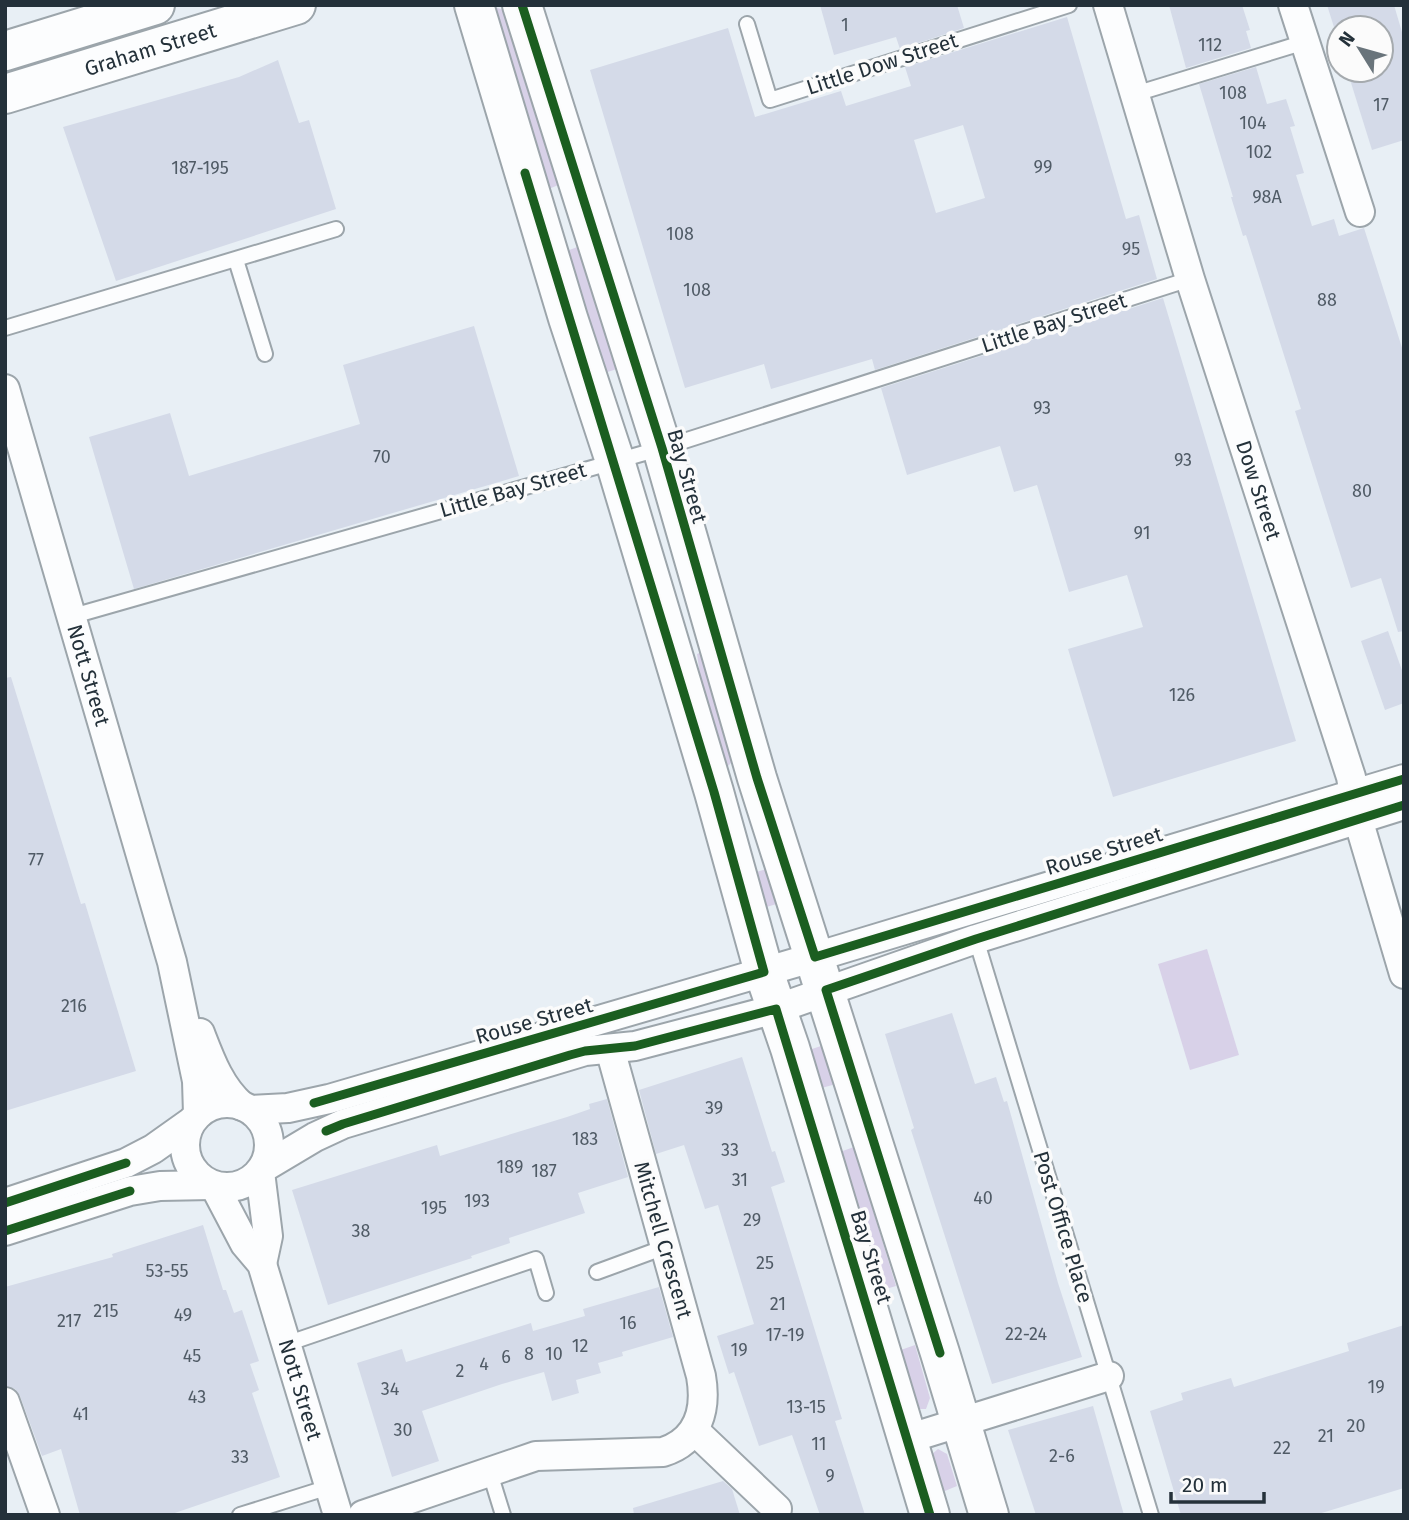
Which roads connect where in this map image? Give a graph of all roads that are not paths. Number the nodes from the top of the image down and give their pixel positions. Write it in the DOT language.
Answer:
graph roads {
  1 [pos="155,5"];
  2 [pos="296,5"];
  3 [pos="474,5"];
  4 [pos="522,5"];
  5 [pos="1069,5"];
  6 [pos="1108,5"];
  7 [pos="1293,5"];
  8 [pos="747,24"];
  9 [pos="1305,41"];
  10 [pos="5,51"];
  11 [pos="5,94"];
  12 [pos="1135,94"];
  13 [pos="1360,212"];
  14 [pos="336,229"];
  15 [pos="236,260"];
  16 [pos="1190,279"];
  17 [pos="5,328"];
  18 [pos="265,354"];
  19 [pos="5,388"];
  20 [pos="662,449"];
  21 [pos="615,461"];
  22 [pos="73,616"];
  23 [pos="757,779"];
  24 [pos="1404,779"];
  25 [pos="714,792"];
  26 [pos="1404,806"];
  27 [pos="1356,807"];
  28 [pos="976,939"];
  29 [pos="172,962"];
  30 [pos="764,972"];
  31 [pos="820,974"];
  32 [pos="1404,974"];
  33 [pos="776,1009"];
  34 [pos="610,1049"];
  35 [pos="247,1108"];
  36 [pos="195,1118"];
  37 [pos="261,1170"];
  38 [pos="213,1186"];
  39 [pos="5,1203"];
  40 [pos="5,1231"];
  41 [pos="665,1247"];
  42 [pos="262,1264"];
  43 [pos="597,1272"];
  44 [pos="546,1293"];
  45 [pos="286,1343"];
  46 [pos="1109,1376"];
  47 [pos="5,1402"];
  48 [pos="962,1422"];
  49 [pos="695,1430"];
  50 [pos="908,1438"];
  51 [pos="490,1473"];
  52 [pos="329,1487"];
  53 [pos="777,1508"];
  54 [pos="45,1515"];
  55 [pos="240,1515"];
  56 [pos="338,1515"];
  57 [pos="363,1515"];
  58 [pos="503,1515"];
  59 [pos="930,1515"];
  60 [pos="989,1515"];
  61 [pos="1151,1515"];
  1 -- 10 [label="main road, Graham Street"];
  2 -- 11 [label="main road, Graham Street"];
  3 -- 21 [label="main road, Bay Street"];
  4 -- 20 [label="main road, Bay Street"];
  5 -- 8 [label="lane, Little Dow Street"];
  6 -- 12 [label="street, Dow Street"];
  7 -- 9 [label="street"];
  9 -- 12 [label="lane"];
  9 -- 13 [label="street"];
  12 -- 16 [label="street, Dow Street"];
  14 -- 15 [label="lane"];
  15 -- 17 [label="lane"];
  15 -- 18 [label="lane"];
  16 -- 20 [label="lane, Little Bay Street"];
  16 -- 27 [label="street, Dow Street"];
  19 -- 22 [label="street, Nott Street"];
  20 -- 21 [label="lane, Little Bay Street"];
  20 -- 23 [label="main road, Bay Street"];
  21 -- 22 [label="lane, Little Bay Street"];
  21 -- 25 [label="main road, Bay Street"];
  22 -- 29 [label="street, Nott Street"];
  23 -- 25 [label="main road"];
  23 -- 31 [label="main road, Bay Street"];
  24 -- 27 [label="street, Rouse Street"];
  25 -- 30 [label="main road, Bay Street"];
  26 -- 27 [label="street, Rouse Street"];
  27 -- 28 [label="street, Rouse Street"];
  27 -- 31 [label="street, Rouse Street"];
  27 -- 32 [label="street, Dow Street"];
  28 -- 31 [label="street, Rouse Street"];
  28 -- 46 [label="lane, Post Office Place"];
  29 -- 35 [label="street, Nott Street"];
  29 -- 36 [label="street, Nott Street"];
  30 -- 31 [label="street, Rouse Street"];
  30 -- 33 [label="main road, Bay Street"];
  30 -- 35 [label="street, Rouse Street"];
  31 -- 33 [label="street, Rouse Street"];
  31 -- 48 [label="main road, Bay Street"];
  33 -- 34 [label="street, Rouse Street"];
  33 -- 50 [label="main road, Bay Street"];
  34 -- 37 [label="street, Rouse Street"];
  34 -- 41 [label="street, Mitchell Crescent"];
  35 -- 36 [label="street"];
  35 -- 37 [label="street"];
  36 -- 38 [label="street"];
  36 -- 39 [label="street"];
  37 -- 38 [label="street"];
  37 -- 42 [label="street, Nott Street"];
  38 -- 40 [label="street"];
  38 -- 42 [label="street, Nott Street"];
  41 -- 43 [label="lane"];
  41 -- 49 [label="street, Mitchell Crescent"];
  42 -- 45 [label="street, Nott Street"];
  44 -- 45 [label="lane"];
  45 -- 52 [label="street, Nott Street"];
  46 -- 48 [label="street"];
  46 -- 61 [label="lane, Post Office Place"];
  47 -- 54 [label="street"];
  48 -- 50 [label="street"];
  48 -- 60 [label="main road, Bay Street"];
  49 -- 51 [label="street"];
  49 -- 53 [label="street"];
  50 -- 59 [label="main road, Bay Street"];
  51 -- 57 [label="street"];
  51 -- 58 [label="lane"];
  52 -- 55 [label="lane"];
  52 -- 56 [label="street, Nott Street"];
}
